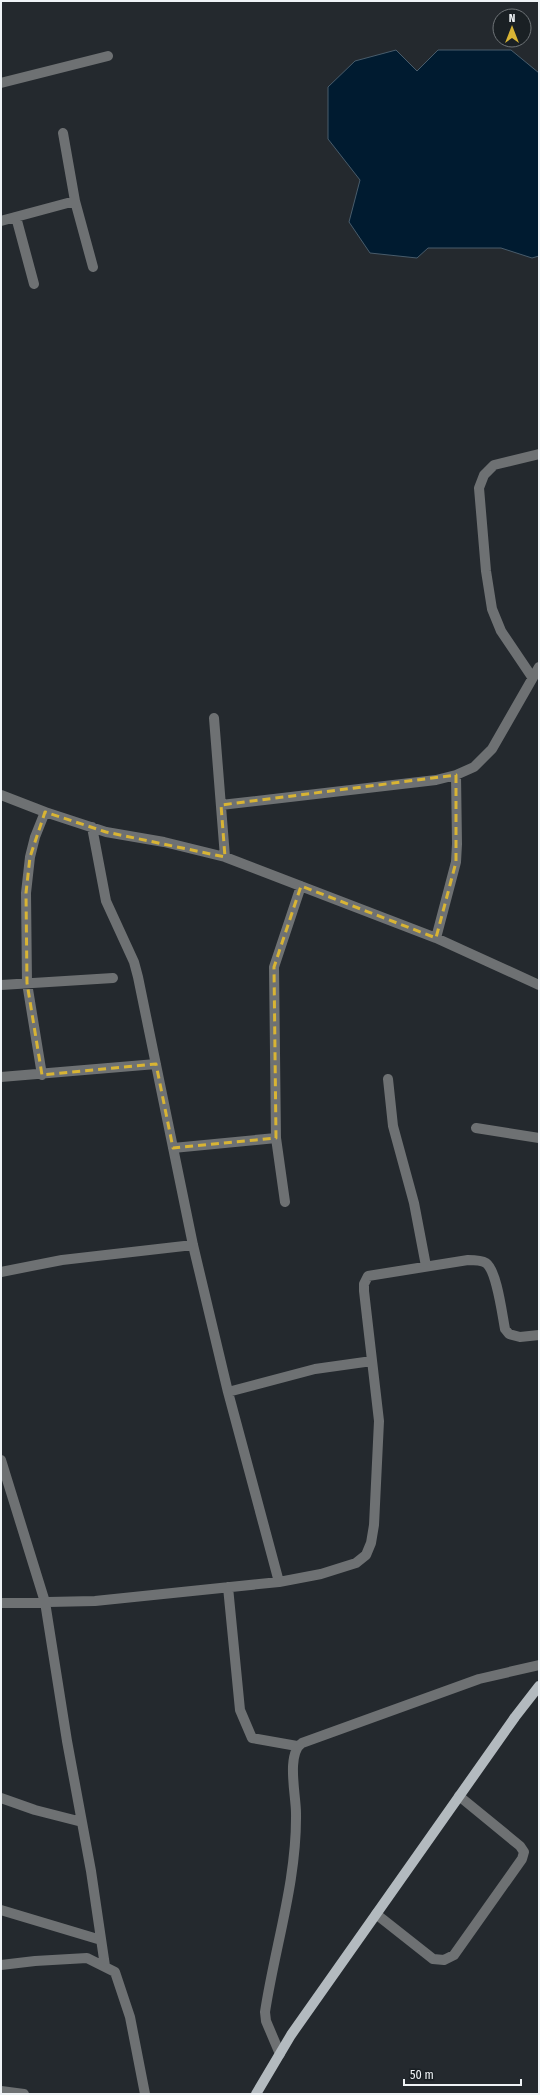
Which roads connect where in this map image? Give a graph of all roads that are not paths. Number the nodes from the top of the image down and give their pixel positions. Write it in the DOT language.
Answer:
graph roads {
  1 [pos="108,56"];
  2 [pos="1,83"];
  3 [pos="63,133"];
  4 [pos="75,201"];
  5 [pos="16,217"];
  6 [pos="1,221"];
  7 [pos="93,267"];
  8 [pos="34,284"];
  9 [pos="539,454"];
  10 [pos="539,667"];
  11 [pos="532,677"];
  12 [pos="214,718"];
  13 [pos="456,775"];
  14 [pos="1,795"];
  15 [pos="221,805"];
  16 [pos="45,812"];
  17 [pos="92,827"];
  18 [pos="225,857"];
  19 [pos="301,886"];
  20 [pos="436,938"];
  21 [pos="113,978"];
  22 [pos="27,983"];
  23 [pos="539,984"];
  24 [pos="1,985"];
  25 [pos="156,1064"];
  26 [pos="42,1075"];
  27 [pos="1,1077"];
  28 [pos="388,1079"];
  29 [pos="476,1128"];
  30 [pos="276,1138"];
  31 [pos="539,1138"];
  32 [pos="173,1148"];
  33 [pos="285,1202"];
  34 [pos="193,1245"];
  35 [pos="426,1266"];
  36 [pos="1,1272"];
  37 [pos="539,1335"];
  38 [pos="372,1360"];
  39 [pos="228,1392"];
  40 [pos="2,1464"];
  41 [pos="279,1582"];
  42 [pos="228,1587"];
  43 [pos="45,1602"];
  44 [pos="1,1603"];
  45 [pos="539,1665"];
  46 [pos="539,1686"];
  47 [pos="297,1746"];
  48 [pos="459,1796"];
  49 [pos="1,1798"];
  50 [pos="82,1822"];
  51 [pos="1,1910"];
  52 [pos="376,1914"];
  53 [pos="101,1940"];
  54 [pos="1,1965"];
  55 [pos="104,1966"];
  56 [pos="280,2054"];
  57 [pos="1,2091"];
  58 [pos="24,2094"];
  59 [pos="145,2094"];
  60 [pos="256,2094"];
  1 -- 2 [label="street"];
  3 -- 4 [label="street"];
  4 -- 5 [label="street"];
  4 -- 7 [label="street"];
  5 -- 6 [label="street"];
  5 -- 8 [label="street"];
  9 -- 11 [label="street"];
  10 -- 11 [label="street"];
  11 -- 13 [label="street"];
  12 -- 15 [label="street"];
  13 -- 15 [label="street"];
  13 -- 20 [label="street"];
  14 -- 16 [label="street"];
  15 -- 18 [label="street"];
  16 -- 17 [label="street"];
  16 -- 22 [label="street"];
  17 -- 18 [label="street"];
  17 -- 25 [label="street"];
  18 -- 19 [label="street"];
  19 -- 20 [label="street"];
  19 -- 30 [label="street"];
  20 -- 23 [label="street"];
  21 -- 22 [label="street"];
  22 -- 24 [label="street"];
  22 -- 26 [label="street"];
  25 -- 26 [label="street"];
  25 -- 32 [label="street"];
  26 -- 27 [label="street"];
  28 -- 35 [label="street"];
  29 -- 31 [label="street"];
  30 -- 32 [label="street"];
  30 -- 33 [label="street"];
  32 -- 34 [label="street"];
  34 -- 36 [label="street"];
  34 -- 39 [label="street"];
  35 -- 37 [label="street"];
  35 -- 38 [label="street"];
  38 -- 39 [label="street"];
  38 -- 41 [label="street"];
  39 -- 41 [label="street"];
  40 -- 43 [label="street"];
  41 -- 42 [label="street"];
  42 -- 43 [label="street"];
  42 -- 47 [label="street"];
  43 -- 44 [label="street"];
  43 -- 50 [label="street"];
  45 -- 47 [label="street"];
  46 -- 48 [label="main road"];
  47 -- 56 [label="street"];
  48 -- 52 [label="main road"];
  48 -- 52 [label="street"];
  49 -- 50 [label="street"];
  50 -- 53 [label="street"];
  51 -- 53 [label="street"];
  52 -- 56 [label="main road"];
  53 -- 55 [label="street"];
  54 -- 55 [label="street"];
  55 -- 59 [label="street"];
  56 -- 60 [label="main road"];
  57 -- 58 [label="street"];
}
